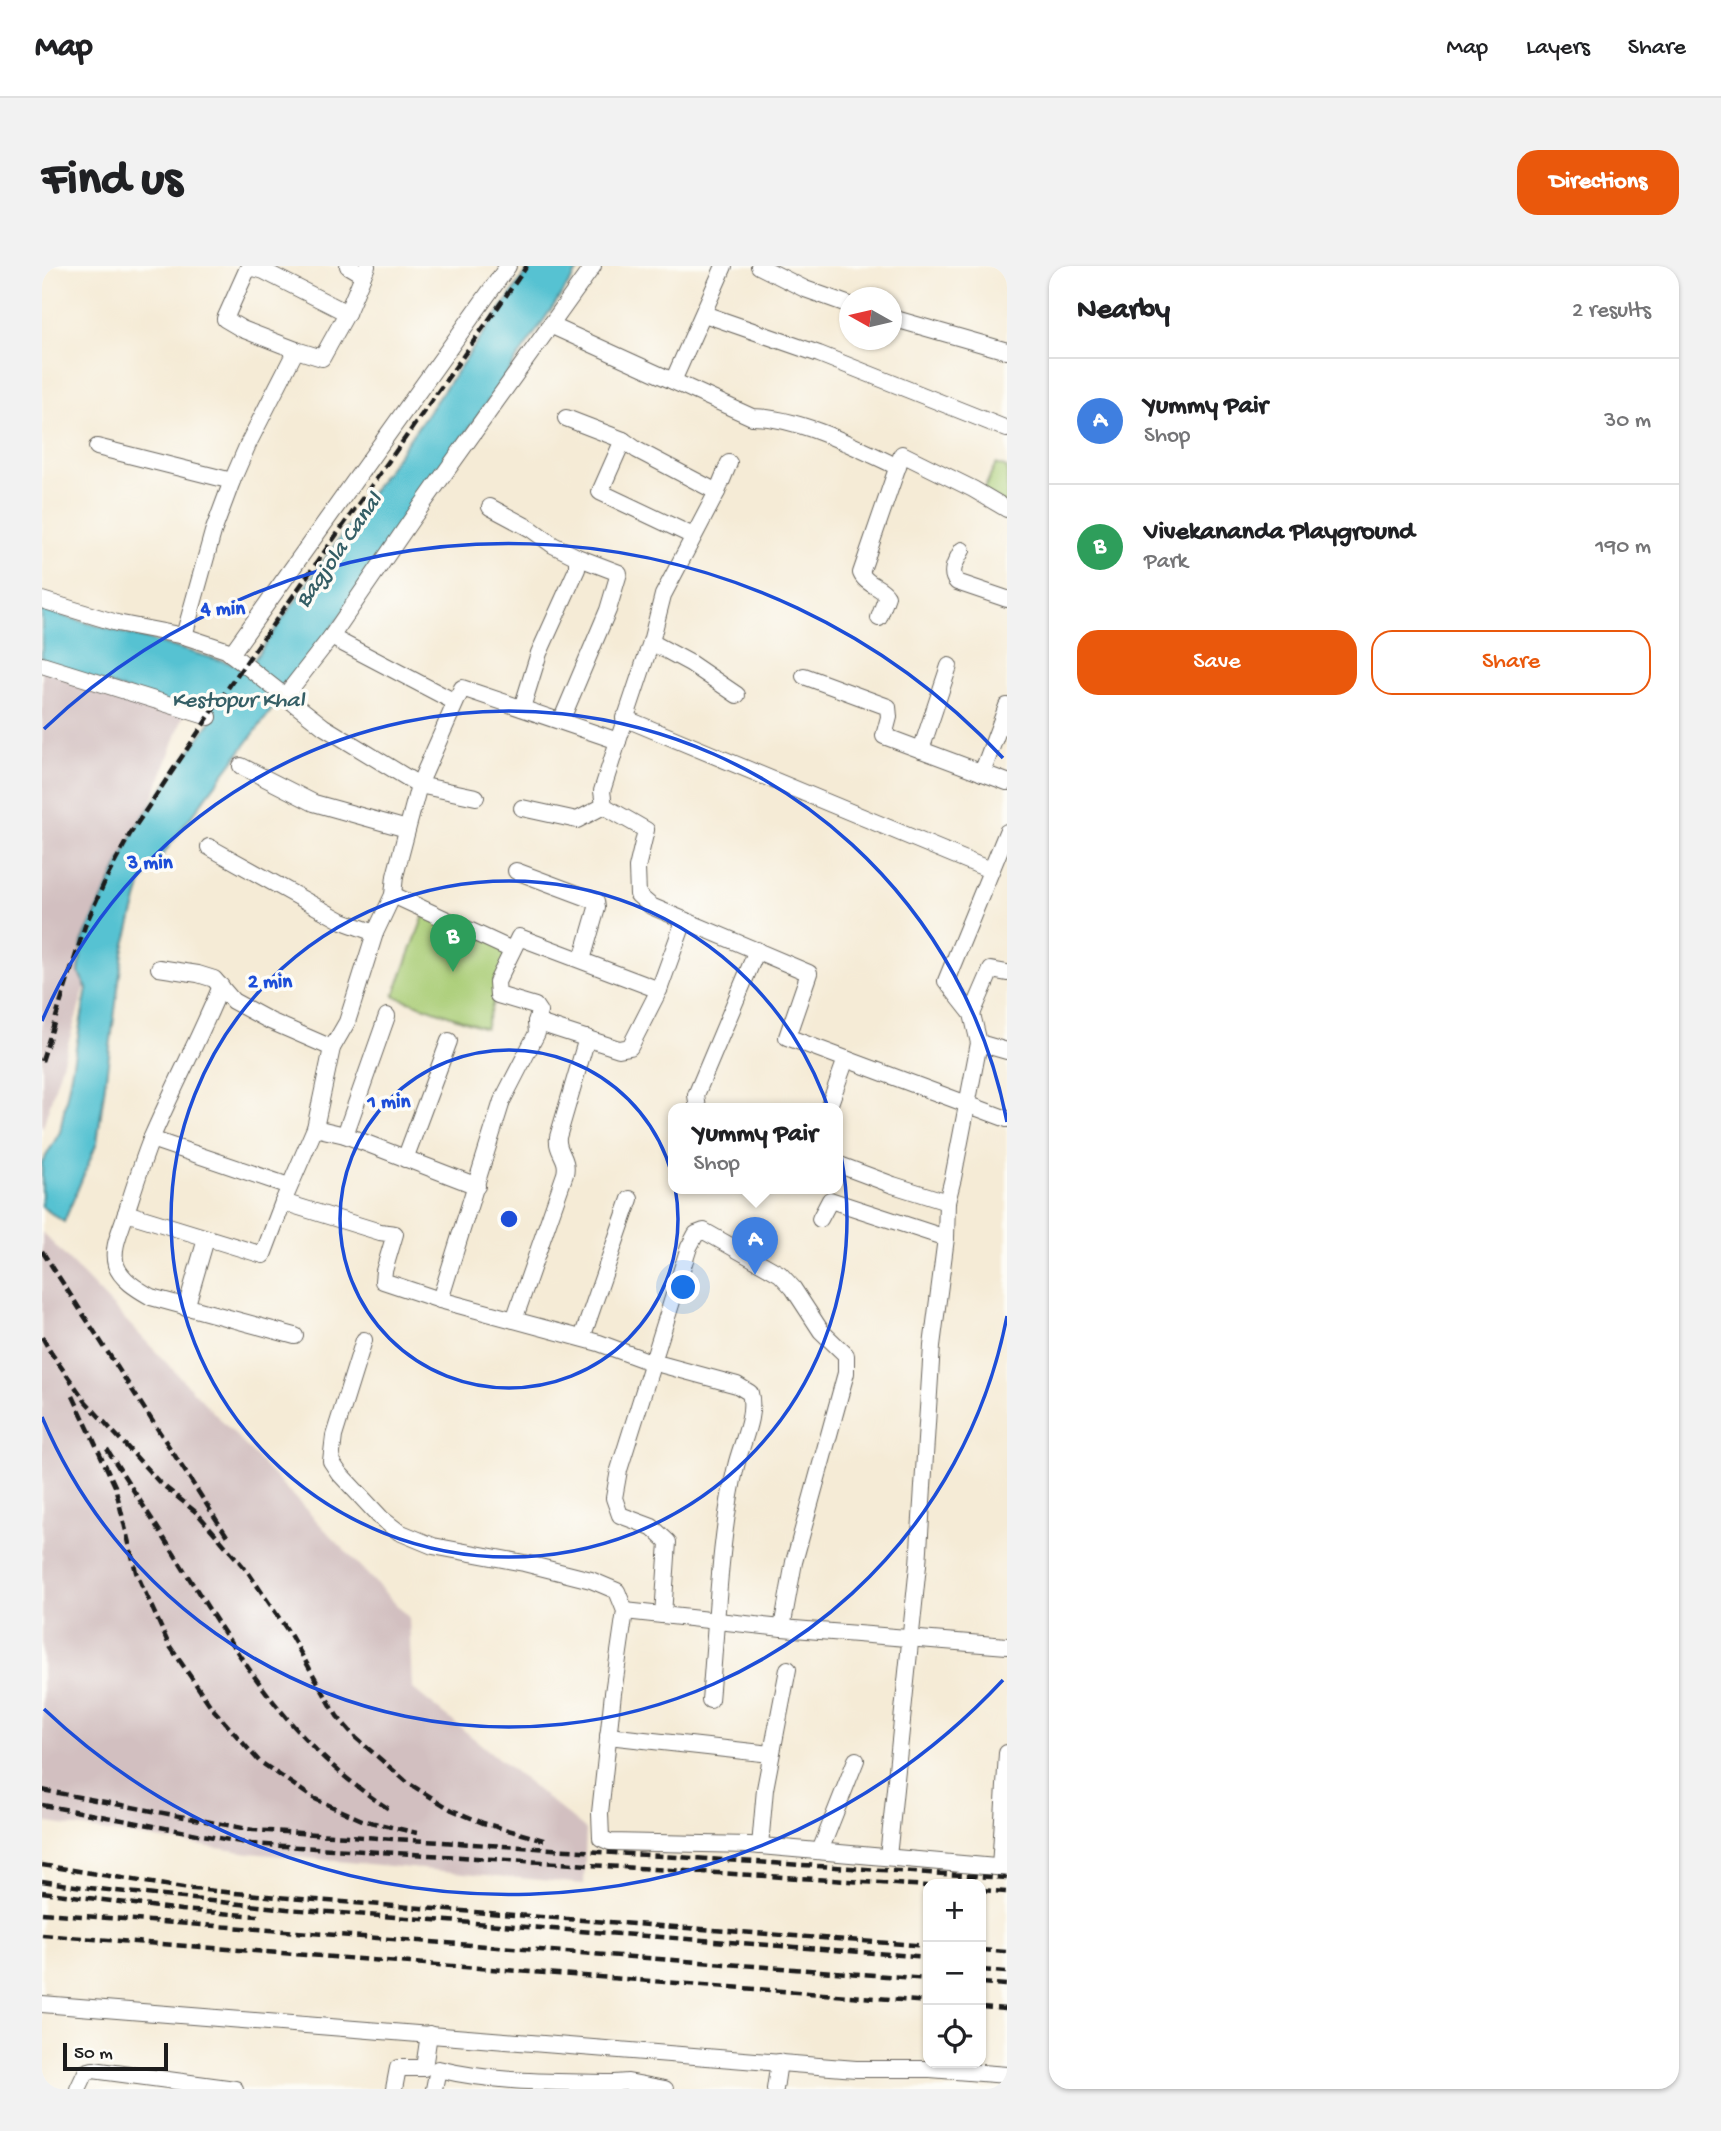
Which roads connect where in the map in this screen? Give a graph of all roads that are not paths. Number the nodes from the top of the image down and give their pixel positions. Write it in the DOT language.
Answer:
graph roads {
  1 [pos="348,266"];
  2 [pos="508,266"];
  3 [pos="593,266"];
  4 [pos="724,266"];
  5 [pos="759,266"];
  6 [pos="365,270"];
  7 [pos="839,301"];
  8 [pos="347,313"];
  9 [pos="704,314"];
  10 [pos="902,321"];
  11 [pos="550,326"];
  12 [pos="296,350"];
  13 [pos="1007,351"];
  14 [pos="673,381"];
  15 [pos="566,418"];
  16 [pos="1007,429"];
  17 [pos="623,440"];
  18 [pos="97,447"];
  19 [pos="729,463"];
  20 [pos="898,467"];
  21 [pos="232,481"];
  22 [pos="717,492"];
  23 [pos="490,507"];
  24 [pos="1007,509"];
  25 [pos="693,536"];
  26 [pos="961,550"];
  27 [pos="577,557"];
  28 [pos="1007,599"];
  29 [pos="42,600"];
  30 [pos="878,618"];
  31 [pos="184,636"];
  32 [pos="331,637"];
  33 [pos="651,642"];
  34 [pos="233,655"];
  35 [pos="42,665"];
  36 [pos="950,666"];
  37 [pos="804,676"];
  38 [pos="737,695"];
  39 [pos="285,696"];
  40 [pos="455,702"];
  41 [pos="1007,706"];
  42 [pos="522,708"];
  43 [pos="209,717"];
  44 [pos="624,718"];
  45 [pos="561,721"];
  46 [pos="618,741"];
  47 [pos="921,750"];
  48 [pos="241,766"];
  49 [pos="982,773"];
  50 [pos="1007,782"];
  51 [pos="418,785"];
  52 [pos="475,797"];
  53 [pos="604,806"];
  54 [pos="522,808"];
  55 [pos="407,829"];
  56 [pos="1007,832"];
  57 [pos="209,847"];
  58 [pos="997,868"];
  59 [pos="516,872"];
  60 [pos="393,895"];
  61 [pos="684,921"];
  62 [pos="375,933"];
  63 [pos="512,950"];
  64 [pos="757,950"];
  65 [pos="582,960"];
  66 [pos="159,968"];
  67 [pos="1007,973"];
  68 [pos="221,986"];
  69 [pos="659,990"];
  70 [pos="972,1014"];
  71 [pos="387,1016"];
  72 [pos="536,1022"];
  73 [pos="587,1038"];
  74 [pos="449,1041"];
  75 [pos="979,1043"];
  76 [pos="332,1048"];
  77 [pos="1007,1051"];
  78 [pos="846,1059"];
  79 [pos="697,1103"];
  80 [pos="830,1103"];
  81 [pos="968,1104"];
  82 [pos="1007,1119"];
  83 [pos="314,1128"];
  84 [pos="345,1135"];
  85 [pos="151,1139"];
  86 [pos="405,1159"];
  87 [pos="843,1166"];
  88 [pos="289,1186"];
  89 [pos="477,1186"];
  90 [pos="630,1199"];
  91 [pos="282,1202"];
  92 [pos="947,1202"];
  93 [pos="126,1213"];
  94 [pos="820,1219"];
  95 [pos="946,1238"];
  96 [pos="206,1239"];
  97 [pos="440,1300"];
  98 [pos="186,1308"];
  99 [pos="514,1320"];
  100 [pos="295,1336"];
  101 [pos="582,1338"];
  102 [pos="364,1340"];
  103 [pos="652,1362"];
  104 [pos="625,1611"];
  105 [pos="663,1615"];
  106 [pos="718,1620"];
  107 [pos="782,1628"];
  108 [pos="911,1637"];
  109 [pos="1007,1646"];
  110 [pos="788,1669"];
  111 [pos="710,1700"];
  112 [pos="608,1736"];
  113 [pos="1007,1753"];
  114 [pos="771,1754"];
  115 [pos="856,1760"];
  116 [pos="760,1846"];
  117 [pos="820,1851"];
  118 [pos="888,1857"];
  119 [pos="1003,1868"];
  120 [pos="42,2004"];
  121 [pos="429,2034"];
  122 [pos="779,2062"];
  123 [pos="1007,2075"];
  124 [pos="153,2083"];
  125 [pos="613,2086"];
  126 [pos="78,2089"];
  127 [pos="235,2089"];
  128 [pos="394,2089"];
  129 [pos="434,2089"];
  130 [pos="665,2089"];
  131 [pos="775,2089"];
  1 -- 6 [label="street"];
  2 -- 34 [label="street"];
  3 -- 11 [label="street"];
  4 -- 9 [label="street"];
  5 -- 7 [label="street"];
  6 -- 8 [label="street"];
  8 -- 12 [label="street"];
  8 -- 12 [label="street"];
  9 -- 14 [label="street"];
  9 -- 16 [label="street"];
  10 -- 13 [label="street"];
  11 -- 14 [label="street"];
  11 -- 32 [label="street"];
  12 -- 21 [label="street"];
  14 -- 20 [label="street"];
  15 -- 17 [label="street"];
  17 -- 22 [label="street"];
  17 -- 25 [label="street"];
  18 -- 21 [label="street"];
  19 -- 22 [label="street"];
  20 -- 24 [label="street"];
  20 -- 30 [label="street"];
  21 -- 31 [label="street"];
  22 -- 25 [label="street"];
  23 -- 27 [label="street"];
  25 -- 33 [label="street"];
  26 -- 28 [label="street"];
  27 -- 42 [label="street"];
  27 -- 45 [label="street"];
  29 -- 31 [label="street"];
  31 -- 34 [label="street"];
  32 -- 39 [label="street"];
  32 -- 40 [label="street"];
  33 -- 38 [label="street"];
  33 -- 44 [label="street"];
  34 -- 39 [label="street"];
  35 -- 43 [label="street"];
  36 -- 47 [label="street"];
  37 -- 47 [label="street"];
  39 -- 51 [label="street"];
  40 -- 42 [label="street"];
  40 -- 51 [label="street"];
  41 -- 49 [label="street"];
  42 -- 45 [label="street"];
  44 -- 46 [label="street"];
  44 -- 58 [label="street"];
  45 -- 46 [label="street"];
  46 -- 53 [label="street"];
  47 -- 49 [label="street"];
  48 -- 55 [label="street"];
  49 -- 50 [label="street"];
  51 -- 52 [label="street"];
  51 -- 55 [label="street"];
  53 -- 54 [label="street"];
  53 -- 61 [label="street"];
  55 -- 60 [label="street"];
  56 -- 58 [label="street"];
  57 -- 62 [label="street"];
  58 -- 70 [label="street"];
  59 -- 65 [label="street"];
  60 -- 62 [label="street"];
  60 -- 63 [label="street"];
  61 -- 64 [label="street"];
  61 -- 69 [label="street"];
  62 -- 76 [label="street"];
  63 -- 65 [label="street"];
  63 -- 72 [label="street"];
  64 -- 78 [label="street"];
  64 -- 79 [label="street"];
  65 -- 69 [label="street"];
  66 -- 68 [label="street"];
  67 -- 70 [label="street"];
  68 -- 76 [label="street"];
  68 -- 85 [label="street"];
  69 -- 73 [label="street"];
  70 -- 75 [label="street"];
  71 -- 84 [label="street"];
  72 -- 73 [label="street"];
  72 -- 89 [label="street"];
  73 -- 99 [label="street"];
  74 -- 86 [label="street"];
  75 -- 77 [label="street"];
  75 -- 81 [label="street"];
  76 -- 83 [label="street"];
  78 -- 80 [label="street"];
  78 -- 81 [label="street"];
  81 -- 82 [label="street"];
  81 -- 92 [label="street"];
  83 -- 84 [label="street"];
  83 -- 88 [label="street"];
  84 -- 86 [label="street"];
  85 -- 88 [label="street"];
  85 -- 93 [label="street"];
  86 -- 89 [label="street"];
  87 -- 92 [label="street"];
  88 -- 91 [label="street"];
  89 -- 97 [label="street"];
  90 -- 101 [label="street"];
  91 -- 96 [label="street"];
  91 -- 97 [label="street"];
  92 -- 95 [label="street"];
  93 -- 96 [label="street"];
  93 -- 98 [label="street"];
  94 -- 95 [label="street"];
  95 -- 108 [label="street"];
  96 -- 98 [label="street"];
  97 -- 99 [label="street"];
  98 -- 100 [label="street"];
  99 -- 101 [label="street"];
  101 -- 103 [label="street"];
  102 -- 104 [label="street"];
  103 -- 105 [label="street"];
  103 -- 106 [label="street"];
  103 -- 107 [label="street"];
  104 -- 105 [label="street"];
  104 -- 112 [label="street"];
  105 -- 106 [label="street"];
  106 -- 107 [label="street"];
  106 -- 111 [label="street"];
  107 -- 108 [label="street"];
  108 -- 109 [label="street"];
  108 -- 118 [label="street"];
  110 -- 114 [label="street"];
  112 -- 114 [label="street"];
  112 -- 116 [label="street"];
  113 -- 119 [label="street"];
  114 -- 116 [label="street"];
  115 -- 117 [label="street"];
  116 -- 117 [label="street"];
  117 -- 118 [label="street"];
  118 -- 119 [label="street"];
  120 -- 121 [label="street"];
  121 -- 122 [label="street"];
  121 -- 128 [label="street"];
  122 -- 123 [label="street"];
  122 -- 131 [label="street"];
  124 -- 126 [label="street"];
  124 -- 127 [label="street"];
  125 -- 129 [label="street"];
  125 -- 130 [label="street"];
}
